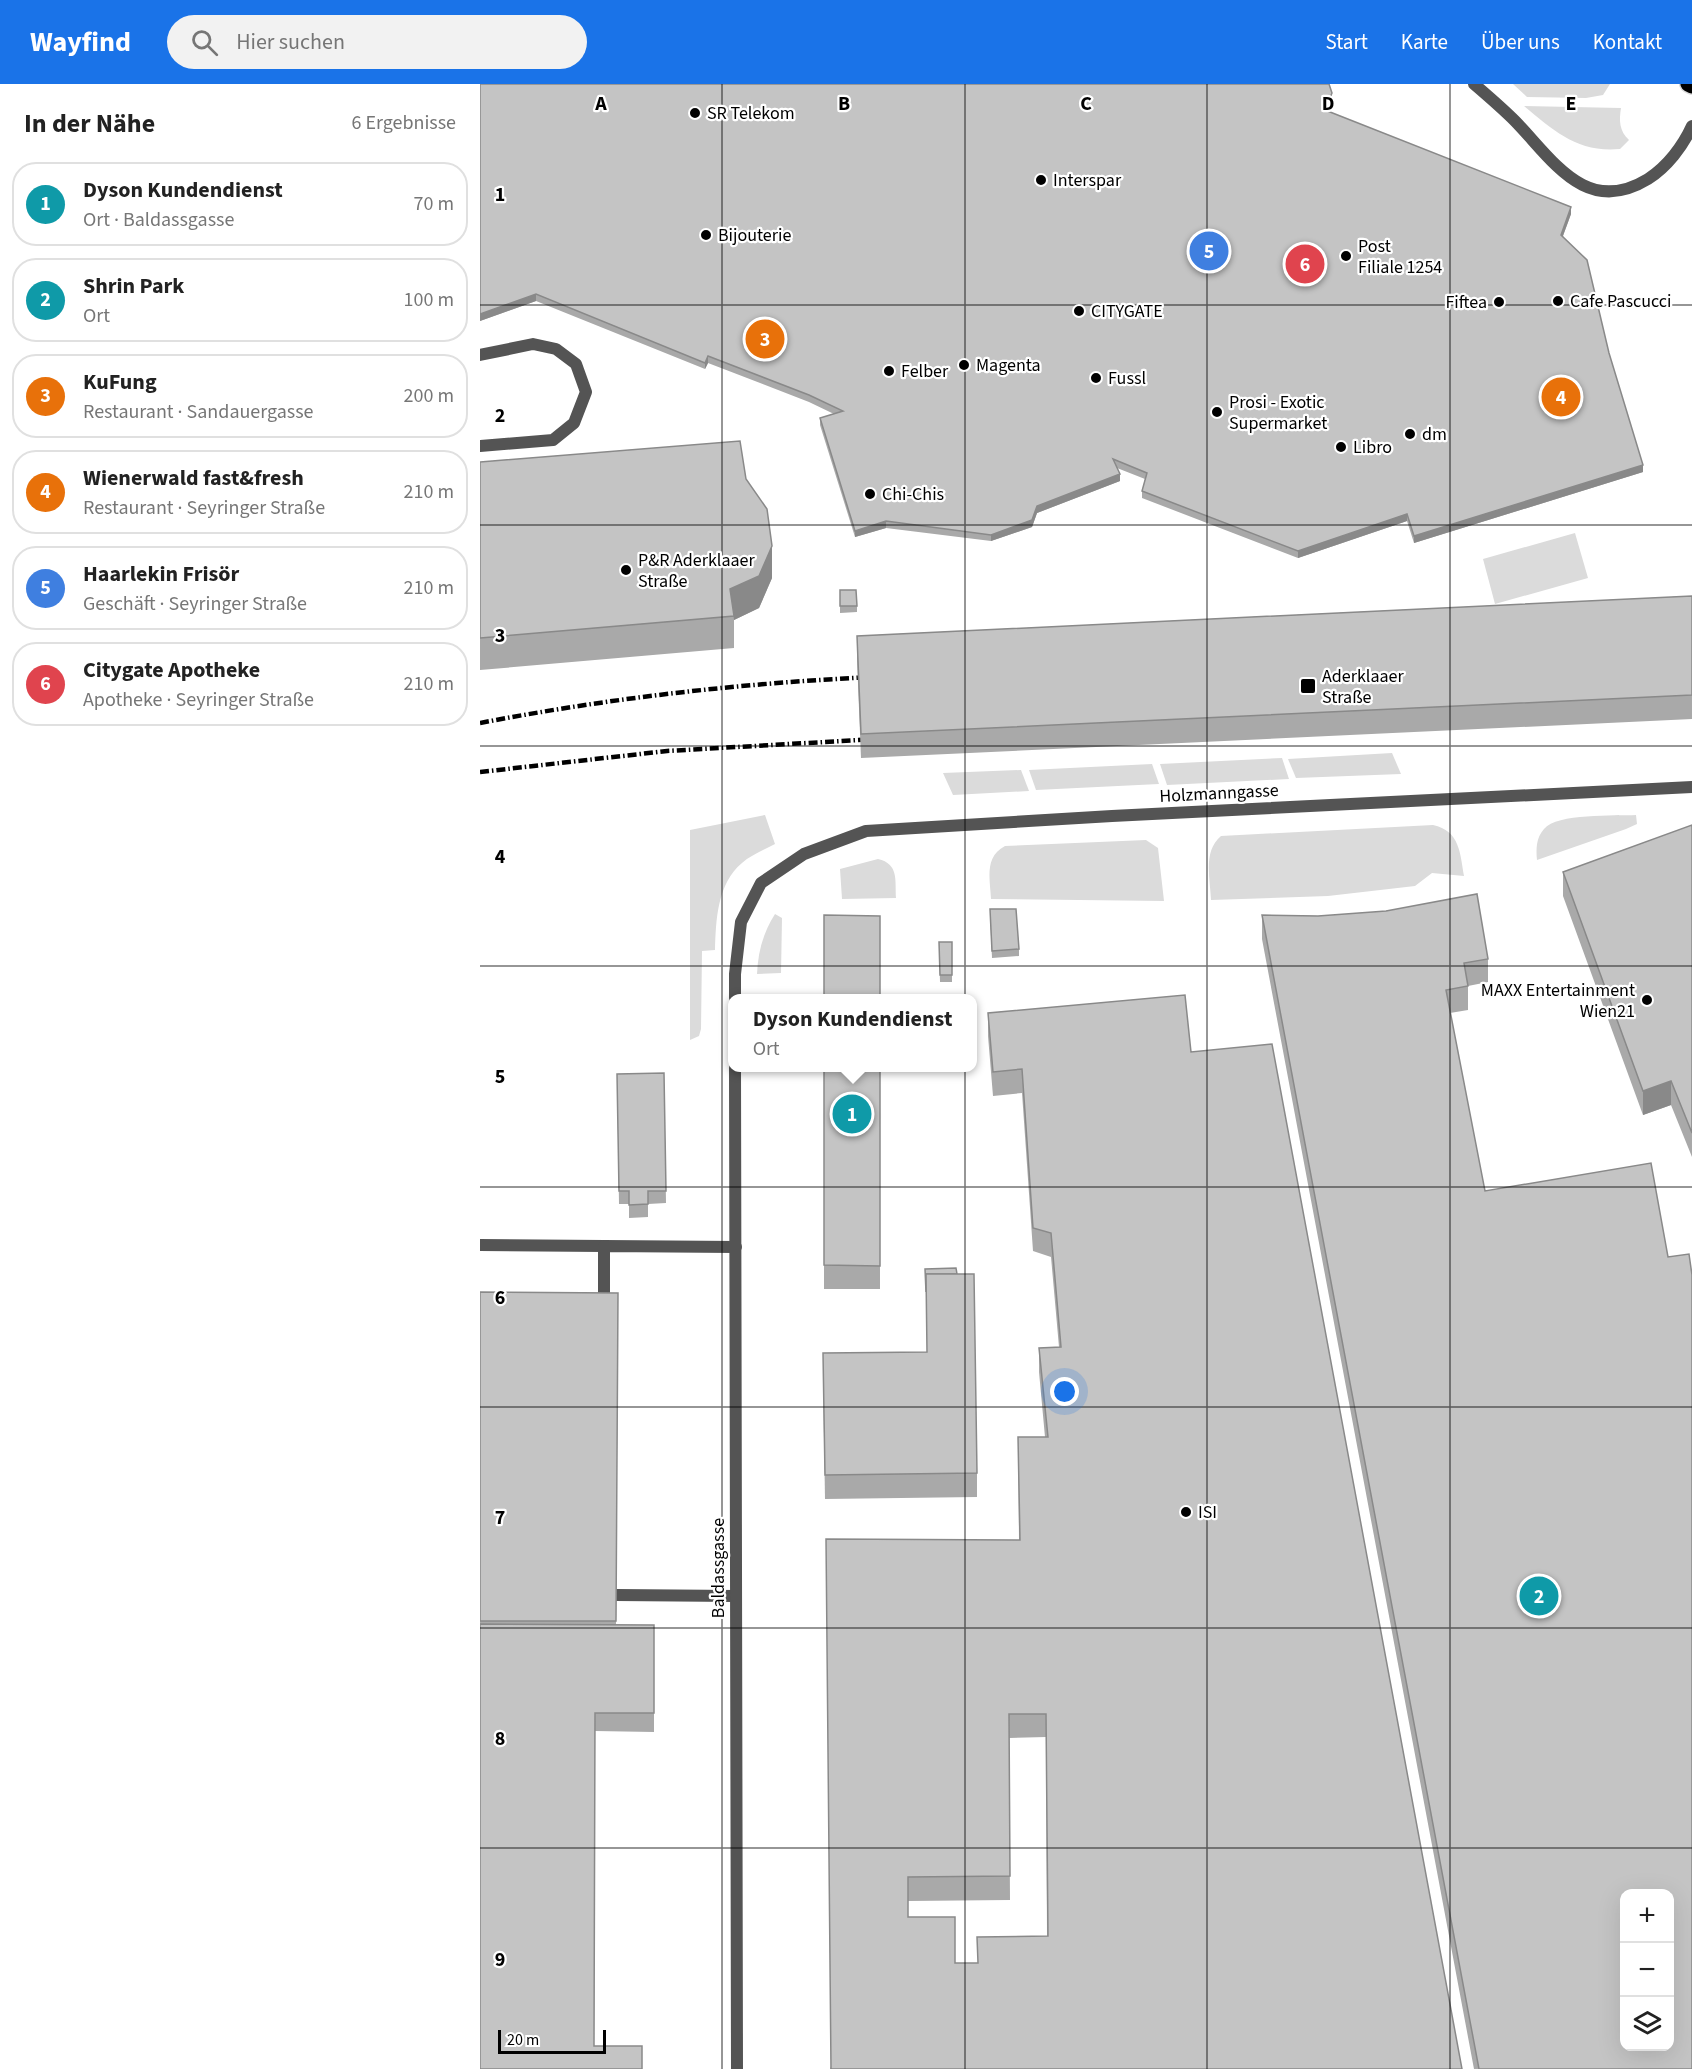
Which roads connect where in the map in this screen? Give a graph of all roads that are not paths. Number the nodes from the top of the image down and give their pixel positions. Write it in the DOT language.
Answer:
graph roads {
  1 [pos="1474,84"];
  2 [pos="1692,126"];
  3 [pos="480,355"];
  4 [pos="480,446"];
  5 [pos="1692,787"];
  6 [pos="735,994"];
  7 [pos="735,1072"];
  8 [pos="480,1245"];
  9 [pos="604,1246"];
  10 [pos="736,1247"];
  11 [pos="604,1299"];
  12 [pos="616,1595"];
  13 [pos="736,1596"];
  14 [pos="737,2069"];
  1 -- 2 [label="street"];
  3 -- 4 [label="street"];
  5 -- 6 [label="street, Holzmanngasse"];
  7 -- 10 [label="street, Baldassgasse"];
  8 -- 9 [label="street"];
  9 -- 10 [label="street"];
  9 -- 11 [label="street"];
  10 -- 13 [label="street, Baldassgasse"];
  12 -- 13 [label="street"];
  13 -- 14 [label="street, Baldassgasse"];
}
